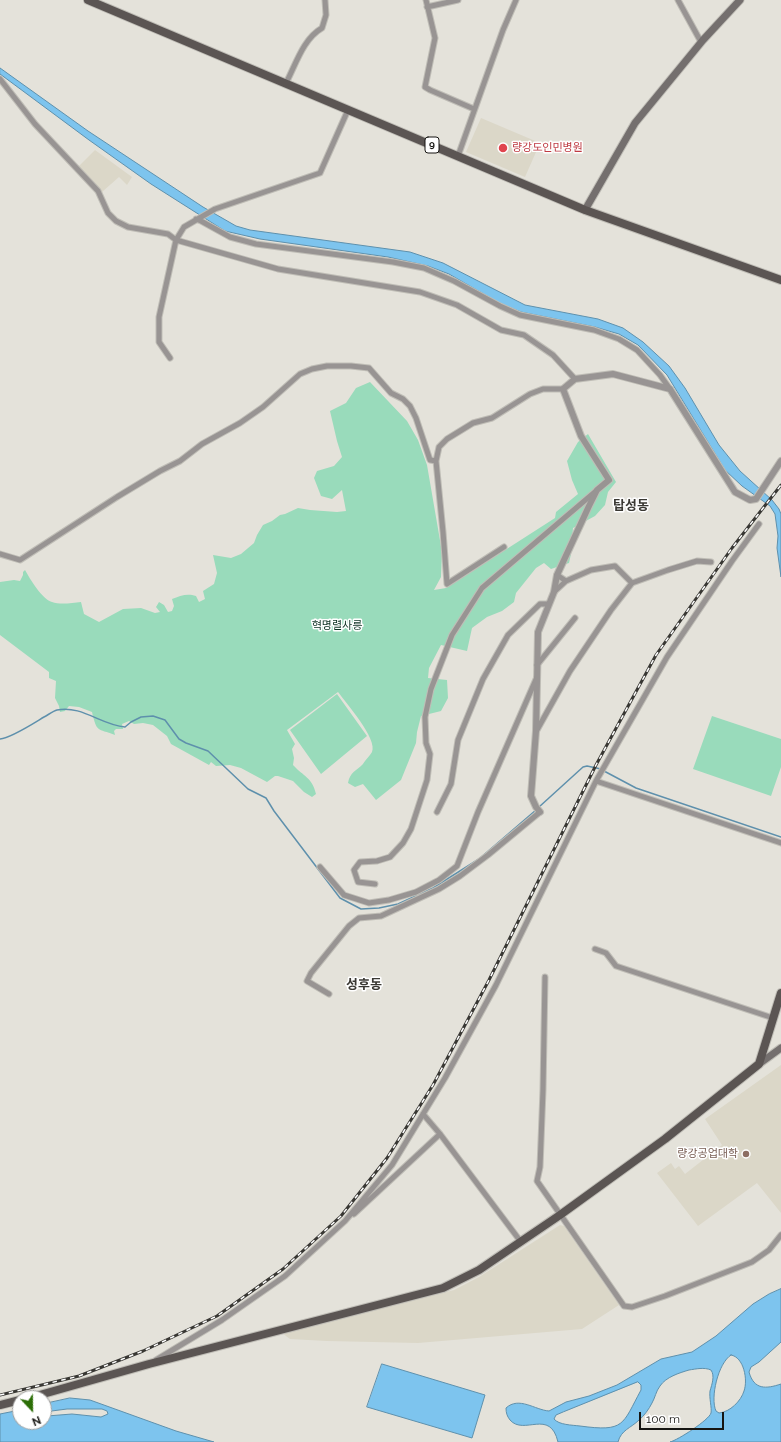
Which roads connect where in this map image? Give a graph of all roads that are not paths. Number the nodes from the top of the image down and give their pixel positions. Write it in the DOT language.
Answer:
graph roads {
  1 [pos="88,0"];
  2 [pos="325,0"];
  3 [pos="426,0"];
  4 [pos="458,0"];
  5 [pos="516,0"];
  6 [pos="678,0"];
  7 [pos="740,0"];
  8 [pos="427,7"];
  9 [pos="701,42"];
  10 [pos="0,79"];
  11 [pos="286,83"];
  12 [pos="474,109"];
  13 [pos="348,110"];
  14 [pos="458,156"];
  15 [pos="585,210"];
  16 [pos="197,219"];
  17 [pos="176,240"];
  18 [pos="781,280"];
  19 [pos="170,358"];
  20 [pos="575,379"];
  21 [pos="563,389"];
  22 [pos="670,390"];
  23 [pos="436,461"];
  24 [pos="781,461"];
  25 [pos="597,490"];
  26 [pos="759,524"];
  27 [pos="504,547"];
  28 [pos="0,554"];
  29 [pos="711,562"];
  30 [pos="557,575"];
  31 [pos="566,581"];
  32 [pos="632,583"];
  33 [pos="554,592"];
  34 [pos="548,604"];
  35 [pos="575,618"];
  36 [pos="537,665"];
  37 [pos="537,676"];
  38 [pos="536,731"];
  39 [pos="596,781"];
  40 [pos="538,809"];
  41 [pos="437,812"];
  42 [pos="781,843"];
  43 [pos="320,867"];
  44 [pos="375,884"];
  45 [pos="594,949"];
  46 [pos="545,977"];
  47 [pos="781,993"];
  48 [pos="329,994"];
  49 [pos="774,1018"];
  50 [pos="781,1048"];
  51 [pos="759,1064"];
  52 [pos="423,1114"];
  53 [pos="440,1134"];
  54 [pos="560,1215"];
  55 [pos="345,1221"];
  56 [pos="781,1235"];
  57 [pos="521,1242"];
  58 [pos="149,1364"];
  59 [pos="52,1391"];
  60 [pos="12,1402"];
  61 [pos="0,1404"];
  1 -- 11 [label="main road, 9"];
  2 -- 11 [label="street"];
  3 -- 8 [label="street"];
  4 -- 8 [label="street"];
  5 -- 12 [label="street"];
  6 -- 9 [label="street"];
  7 -- 9 [label="main road"];
  8 -- 12 [label="street"];
  9 -- 15 [label="main road"];
  10 -- 17 [label="street"];
  11 -- 13 [label="main road, 9"];
  12 -- 14 [label="street"];
  13 -- 14 [label="main road, 9"];
  13 -- 16 [label="street"];
  14 -- 15 [label="main road, 9"];
  15 -- 18 [label="main road, 9"];
  16 -- 17 [label="street"];
  16 -- 22 [label="street"];
  17 -- 19 [label="street"];
  17 -- 20 [label="street"];
  20 -- 21 [label="street"];
  20 -- 22 [label="street"];
  21 -- 23 [label="street"];
  21 -- 25 [label="street"];
  22 -- 24 [label="street"];
  23 -- 27 [label="street"];
  23 -- 28 [label="street"];
  25 -- 30 [label="street"];
  25 -- 44 [label="street"];
  26 -- 39 [label="street"];
  29 -- 32 [label="street"];
  30 -- 31 [label="street"];
  30 -- 33 [label="street"];
  31 -- 32 [label="street"];
  31 -- 33 [label="street"];
  32 -- 38 [label="street"];
  33 -- 34 [label="street"];
  34 -- 36 [label="street"];
  34 -- 41 [label="street"];
  35 -- 36 [label="street"];
  36 -- 37 [label="street"];
  37 -- 38 [label="street"];
  37 -- 43 [label="street"];
  38 -- 40 [label="street"];
  39 -- 42 [label="street"];
  39 -- 52 [label="street"];
  40 -- 48 [label="street"];
  45 -- 49 [label="street"];
  46 -- 54 [label="street"];
  47 -- 49 [label="main road"];
  49 -- 51 [label="main road"];
  50 -- 51 [label="main road"];
  51 -- 54 [label="main road"];
  52 -- 53 [label="street"];
  52 -- 55 [label="street"];
  53 -- 55 [label="street"];
  53 -- 57 [label="street"];
  54 -- 56 [label="street"];
  54 -- 57 [label="main road"];
  55 -- 58 [label="street"];
  57 -- 58 [label="main road"];
  58 -- 59 [label="main road"];
  60 -- 61 [label="main road"];
}
